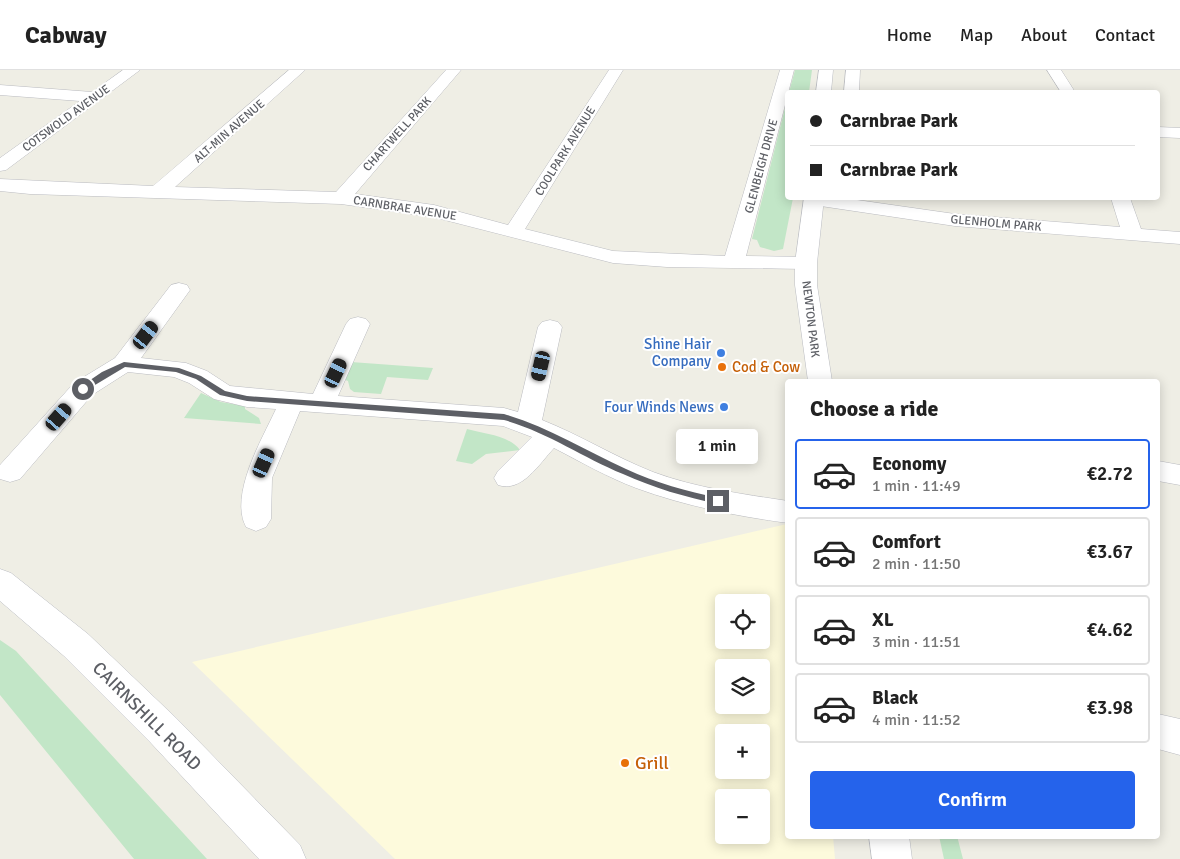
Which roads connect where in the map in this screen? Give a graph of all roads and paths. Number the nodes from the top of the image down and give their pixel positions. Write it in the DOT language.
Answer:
graph roads {
  1 [pos="133,70"];
  2 [pos="298,70"];
  3 [pos="454,70"];
  4 [pos="616,70"];
  5 [pos="787,70"];
  6 [pos="826,70"];
  7 [pos="853,70"];
  8 [pos="1054,70"];
  9 [pos="0,90"];
  10 [pos="824,90"];
  11 [pos="852,90"];
  12 [pos="1067,90"];
  13 [pos="95,97"];
  14 [pos="1160,132"];
  15 [pos="1180,133"];
  16 [pos="0,166"];
  17 [pos="0,185"];
  18 [pos="159,192"];
  19 [pos="341,198"];
  20 [pos="814,200"];
  21 [pos="855,200"];
  22 [pos="1122,200"];
  23 [pos="514,232"];
  24 [pos="1133,235"];
  25 [pos="1180,238"];
  26 [pos="734,261"];
  27 [pos="806,263"];
  28 [pos="179,290"];
  29 [pos="358,324"];
  30 [pos="550,327"];
  31 [pos="124,364"];
  32 [pos="820,379"];
  33 [pos="291,403"];
  34 [pos="320,405"];
  35 [pos="540,429"];
  36 [pos="1160,471"];
  37 [pos="10,472"];
  38 [pos="1180,475"];
  39 [pos="508,478"];
  40 [pos="785,512"];
  41 [pos="256,519"];
  42 [pos="0,582"];
  43 [pos="1160,732"];
  44 [pos="1180,737"];
  45 [pos="889,839"];
  46 [pos="286,859"];
  47 [pos="892,859"];
  1 -- 13 [label="street, COTSWOLD AVENUE"];
  2 -- 18 [label="street, ALT-MIN AVENUE"];
  3 -- 19 [label="street, CHARTWELL PARK"];
  4 -- 23 [label="street, COOLPARK AVENUE"];
  5 -- 26 [label="street, GLENBEIGH DRIVE"];
  6 -- 10 [label="street"];
  7 -- 11 [label="street"];
  8 -- 12 [label="street"];
  9 -- 13 [label="street"];
  13 -- 16 [label="street, COTSWOLD AVENUE"];
  14 -- 15 [label="street"];
  17 -- 18 [label="street, CARNBRAE AVENUE"];
  18 -- 19 [label="street, CARNBRAE AVENUE"];
  19 -- 23 [label="street, CARNBRAE AVENUE"];
  20 -- 27 [label="street, NEWTON PARK"];
  21 -- 24 [label="street, GLENHOLM PARK"];
  22 -- 24 [label="street"];
  23 -- 26 [label="street, CARNBRAE AVENUE"];
  24 -- 25 [label="street, GLENHOLM PARK"];
  26 -- 27 [label="street, CARNBRAE AVENUE"];
  27 -- 32 [label="street, NEWTON PARK"];
  28 -- 31 [label="street"];
  29 -- 34 [label="street"];
  30 -- 35 [label="street"];
  31 -- 33 [label="street"];
  31 -- 37 [label="street"];
  33 -- 34 [label="street"];
  33 -- 41 [label="street"];
  34 -- 35 [label="street"];
  35 -- 39 [label="street"];
  35 -- 40 [label="street"];
  36 -- 38 [label="street"];
  42 -- 46 [label="street, CAIRNSHILL ROAD"];
  43 -- 44 [label="street"];
  45 -- 47 [label="street"];
}
